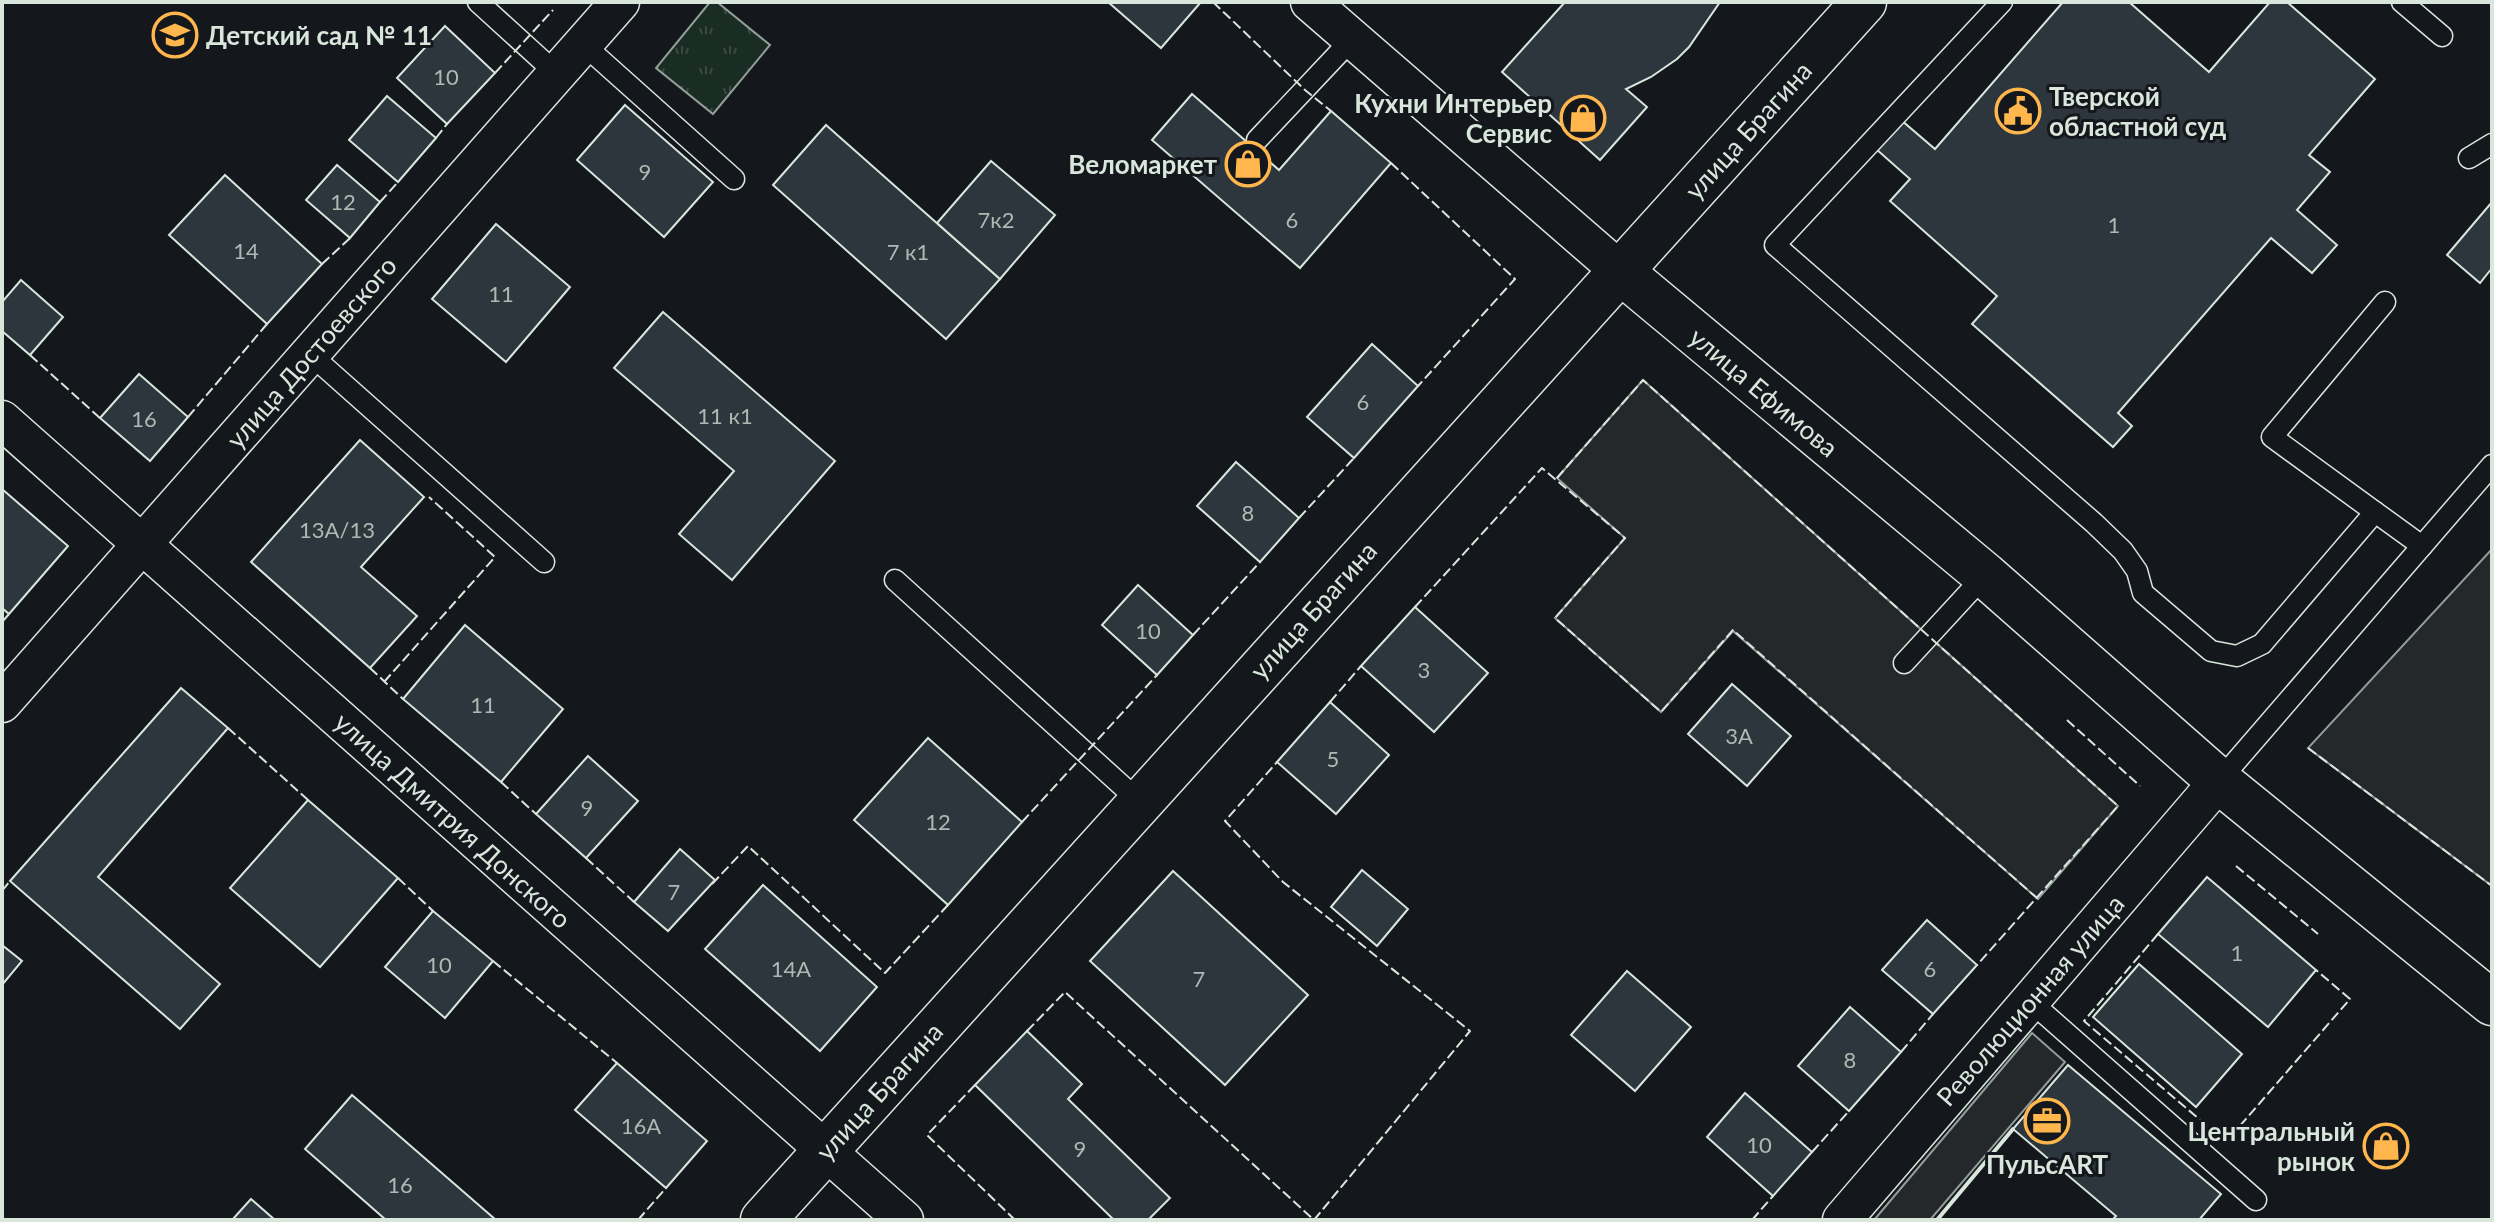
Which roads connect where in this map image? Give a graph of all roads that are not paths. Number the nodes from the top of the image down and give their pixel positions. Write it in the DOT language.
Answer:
graph roads {
  1 [pos="478,2"];
  2 [pos="620,2"];
  3 [pos="1310,2"];
  4 [pos="1864,2"];
  5 [pos="2002,2"];
  6 [pos="2402,2"];
  7 [pos="2442,36"];
  8 [pos="1353,38"];
  9 [pos="583,44"];
  10 [pos="557,74"];
  11 [pos="1257,140"];
  12 [pos="2492,144"];
  13 [pos="2469,158"];
  14 [pos="734,179"];
  15 [pos="1620,271"];
  16 [pos="2385,302"];
  17 [pos="310,354"];
  18 [pos="2,420"];
  19 [pos="2492,465"];
  20 [pos="2375,512"];
  21 [pos="142,544"];
  22 [pos="2422,546"];
  23 [pos="544,562"];
  24 [pos="1985,575"];
  25 [pos="895,580"];
  26 [pos="1904,663"];
  27 [pos="2,703"];
  28 [pos="2219,781"];
  29 [pos="1140,802"];
  30 [pos="2030,1001"];
  31 [pos="2492,1003"];
  32 [pos="826,1150"];
  33 [pos="2256,1200"];
  34 [pos="763,1220"];
  35 [pos="904,1220"];
  36 [pos="1842,1220"];
  1 -- 10 [label="lane"];
  2 -- 9 [label="street, улица Достоевского"];
  3 -- 8 [label="street, улица Ефимова"];
  4 -- 15 [label="street, улица Брагина"];
  5 -- 20 [label="lane"];
  6 -- 7 [label="lane"];
  8 -- 11 [label="lane"];
  8 -- 15 [label="street, улица Ефимова"];
  9 -- 10 [label="street, улица Достоевского"];
  9 -- 14 [label="lane"];
  10 -- 17 [label="street, улица Достоевского"];
  12 -- 13 [label="lane"];
  15 -- 24 [label="street, улица Ефимова"];
  15 -- 29 [label="street, улица Брагина"];
  16 -- 20 [label="lane"];
  17 -- 21 [label="street, улица Достоевского"];
  17 -- 23 [label="lane"];
  18 -- 21 [label="street, улица Дмитрия Донского"];
  19 -- 22 [label="lane"];
  20 -- 22 [label="lane"];
  21 -- 27 [label="street, улица Достоевского"];
  21 -- 32 [label="street, улица Дмитрия Донского"];
  22 -- 28 [label="lane"];
  24 -- 26 [label="lane"];
  24 -- 28 [label="street, улица Ефимова"];
  25 -- 29 [label="lane"];
  28 -- 30 [label="street, Революционная улица"];
  28 -- 31 [label="street, улица Ефимова"];
  29 -- 32 [label="street, улица Брагина"];
  30 -- 33 [label="lane"];
  30 -- 36 [label="street, Революционная улица"];
  32 -- 34 [label="street, улица Брагина"];
  32 -- 35 [label="street, улица Дмитрия Донского"];
}
